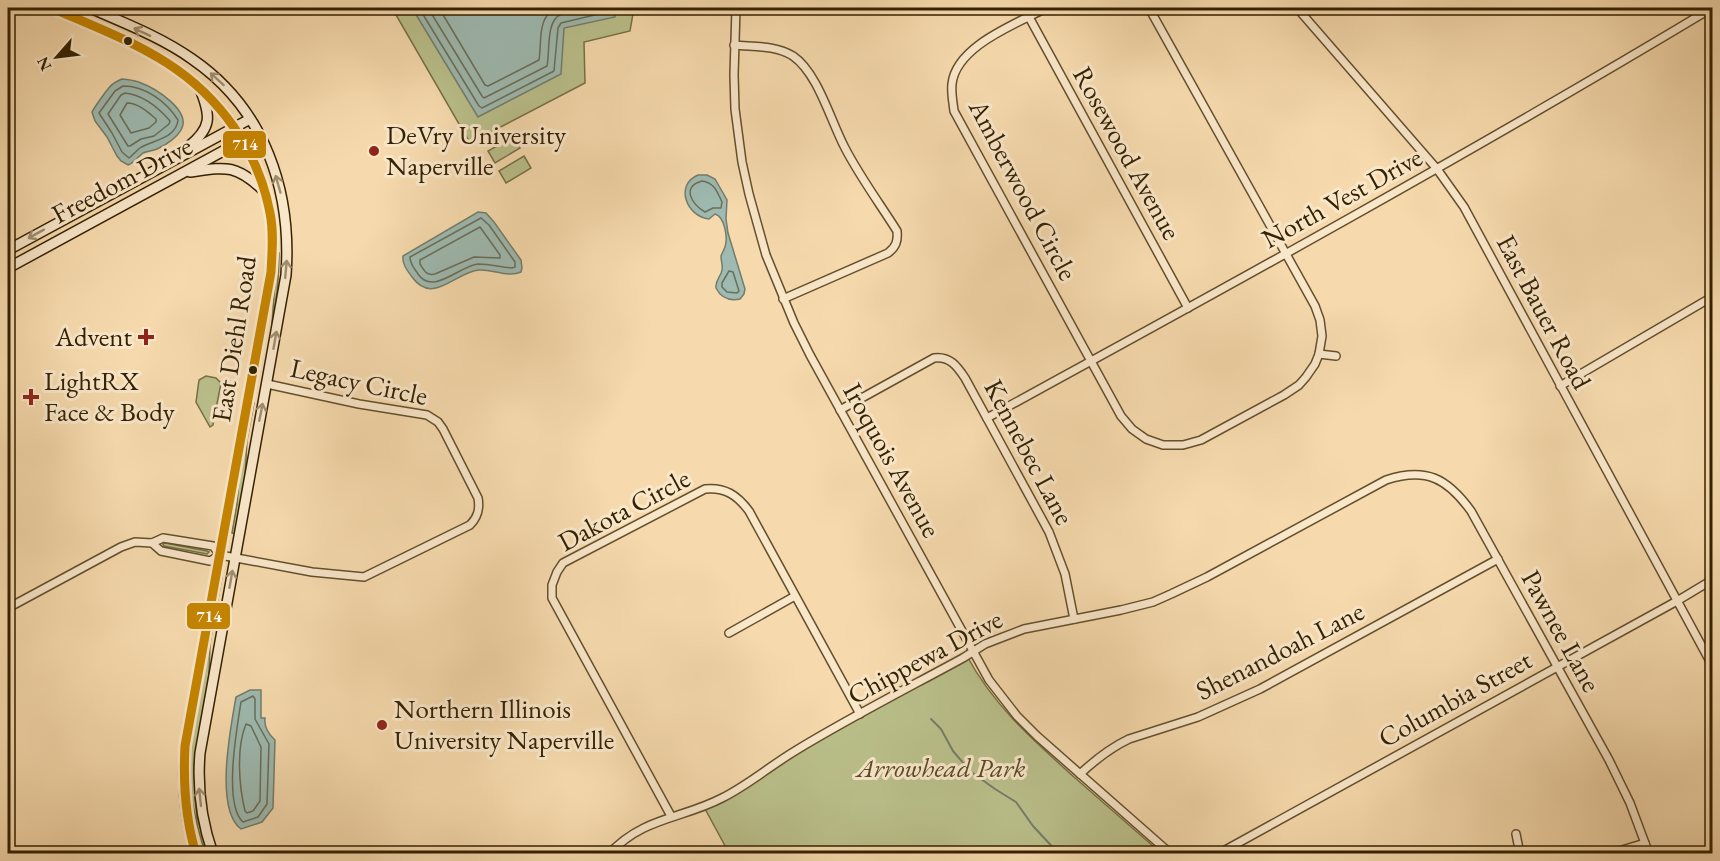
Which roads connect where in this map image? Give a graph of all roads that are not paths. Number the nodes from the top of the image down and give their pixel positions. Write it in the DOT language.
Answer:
graph roads {
  1 [pos="52,8"];
  2 [pos="90,8"];
  3 [pos="736,8"];
  4 [pos="1046,8"];
  5 [pos="1149,8"];
  6 [pos="1297,8"];
  7 [pos="1713,8"];
  8 [pos="1029,17"];
  9 [pos="734,45"];
  10 [pos="200,87"];
  11 [pos="250,119"];
  12 [pos="235,127"];
  13 [pos="258,132"];
  14 [pos="244,140"];
  15 [pos="174,159"];
  16 [pos="1437,169"];
  17 [pos="182,173"];
  18 [pos="265,191"];
  19 [pos="8,250"];
  20 [pos="1286,254"];
  21 [pos="8,268"];
  22 [pos="1713,297"];
  23 [pos="783,300"];
  24 [pos="1188,308"];
  25 [pos="1319,354"];
  26 [pos="1336,356"];
  27 [pos="1091,362"];
  28 [pos="267,384"];
  29 [pos="1560,386"];
  30 [pos="840,410"];
  31 [pos="987,418"];
  32 [pos="1407,475"];
  33 [pos="152,543"];
  34 [pos="220,555"];
  35 [pos="235,557"];
  36 [pos="1498,559"];
  37 [pos="1713,580"];
  38 [pos="795,597"];
  39 [pos="1677,601"];
  40 [pos="8,608"];
  41 [pos="1074,619"];
  42 [pos="729,633"];
  43 [pos="973,651"];
  44 [pos="1713,665"];
  45 [pos="1557,667"];
  46 [pos="860,714"];
  47 [pos="1080,774"];
  48 [pos="671,816"];
  49 [pos="1516,834"];
  50 [pos="1645,843"];
  51 [pos="196,854"];
  52 [pos="213,854"];
  53 [pos="609,854"];
  54 [pos="1171,854"];
  55 [pos="1218,854"];
  56 [pos="1520,854"];
  57 [pos="1609,854"];
  58 [pos="1649,854"];
  1 -- 10 [label="street, East Diehl Road"];
  11 -- 2 [label="street, East Diehl Road, one-way"];
  3 -- 9 [label="street, Iroquois Avenue"];
  4 -- 8 [label="street, Amberwood Circle"];
  5 -- 20 [label="street"];
  6 -- 16 [label="street, East Bauer Road"];
  7 -- 16 [label="street, North Vest Drive"];
  8 -- 24 [label="street, Rosewood Avenue"];
  8 -- 27 [label="street, Amberwood Circle"];
  9 -- 23 [label="street, Iroquois Avenue"];
  9 -- 23 [label="street"];
  10 -- 12 [label="street, East Diehl Road"];
  10 -- 15 [label="street"];
  11 -- 12 [label="street, Freedom Drive"];
  11 -- 13 [label="street, East Diehl Road"];
  12 -- 14 [label="street, East Diehl Road"];
  12 -- 15 [label="street, Freedom Drive"];
  13 -- 14 [label="street, Freedom Drive"];
  28 -- 13 [label="street, East Diehl Road, one-way"];
  14 -- 17 [label="street, Freedom Drive"];
  14 -- 18 [label="street, East Diehl Road"];
  15 -- 19 [label="street, Freedom Drive, one-way"];
  16 -- 20 [label="street, North Vest Drive"];
  16 -- 29 [label="street, East Bauer Road"];
  17 -- 18 [label="street"];
  17 -- 21 [label="street, Freedom Drive"];
  18 -- 34 [label="street, East Diehl Road"];
  20 -- 24 [label="street, North Vest Drive"];
  20 -- 25 [label="street"];
  22 -- 29 [label="street"];
  23 -- 30 [label="street, Iroquois Avenue"];
  24 -- 27 [label="street, North Vest Drive"];
  25 -- 26 [label="street"];
  25 -- 27 [label="street, Amberwood Circle"];
  27 -- 31 [label="street, North Vest Drive"];
  35 -- 28 [label="street, East Diehl Road, one-way"];
  28 -- 35 [label="street, Legacy Circle"];
  29 -- 39 [label="street, East Bauer Road"];
  30 -- 31 [label="street, Kennebec Lane"];
  30 -- 43 [label="street, Iroquois Avenue"];
  31 -- 41 [label="street, Kennebec Lane"];
  32 -- 36 [label="street, Pawnee Lane"];
  32 -- 41 [label="street, Chippewa Drive"];
  33 -- 34 [label="street"];
  33 -- 34 [label="street"];
  33 -- 40 [label="street"];
  34 -- 35 [label="street, Legacy Circle"];
  34 -- 51 [label="street, East Diehl Road"];
  52 -- 35 [label="street, East Diehl Road, one-way"];
  36 -- 45 [label="street, Pawnee Lane"];
  36 -- 47 [label="street, Shenandoah Lane"];
  37 -- 39 [label="street, Columbia Street"];
  38 -- 42 [label="street"];
  38 -- 46 [label="street, Dakota Circle"];
  38 -- 48 [label="street, Dakota Circle"];
  39 -- 44 [label="street, East Bauer Road"];
  39 -- 45 [label="street, Columbia Street"];
  41 -- 43 [label="street, Chippewa Drive"];
  43 -- 46 [label="street, Chippewa Drive"];
  43 -- 47 [label="street, Iroquois Avenue"];
  45 -- 50 [label="street, Pawnee Lane"];
  45 -- 55 [label="street, Columbia Street"];
  46 -- 48 [label="street, Chippewa Drive"];
  47 -- 54 [label="street, Iroquois Avenue"];
  48 -- 53 [label="street, Chippewa Drive"];
  49 -- 56 [label="street"];
  50 -- 57 [label="street"];
  50 -- 58 [label="street, Pawnee Lane"];
}
